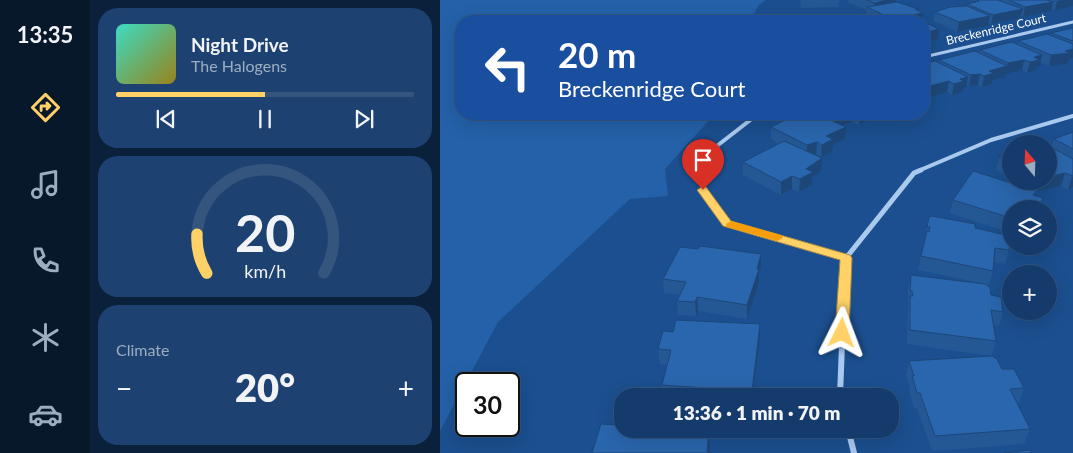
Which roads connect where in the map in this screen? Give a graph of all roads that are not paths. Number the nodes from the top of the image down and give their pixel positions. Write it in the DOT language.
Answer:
graph roads {
  1 [pos="1073,22"];
  2 [pos="930,55"];
  3 [pos="1073,116"];
  4 [pos="750,120"];
  5 [pos="846,258"];
  6 [pos="839,388"];
  7 [pos="850,438"];
  8 [pos="854,453"];
  1 -- 2 [label="street, Breckenridge Court"];
  3 -- 5 [label="street"];
  4 -- 5 [label="street"];
  5 -- 6 [label="street"];
  7 -- 8 [label="street"];
}
